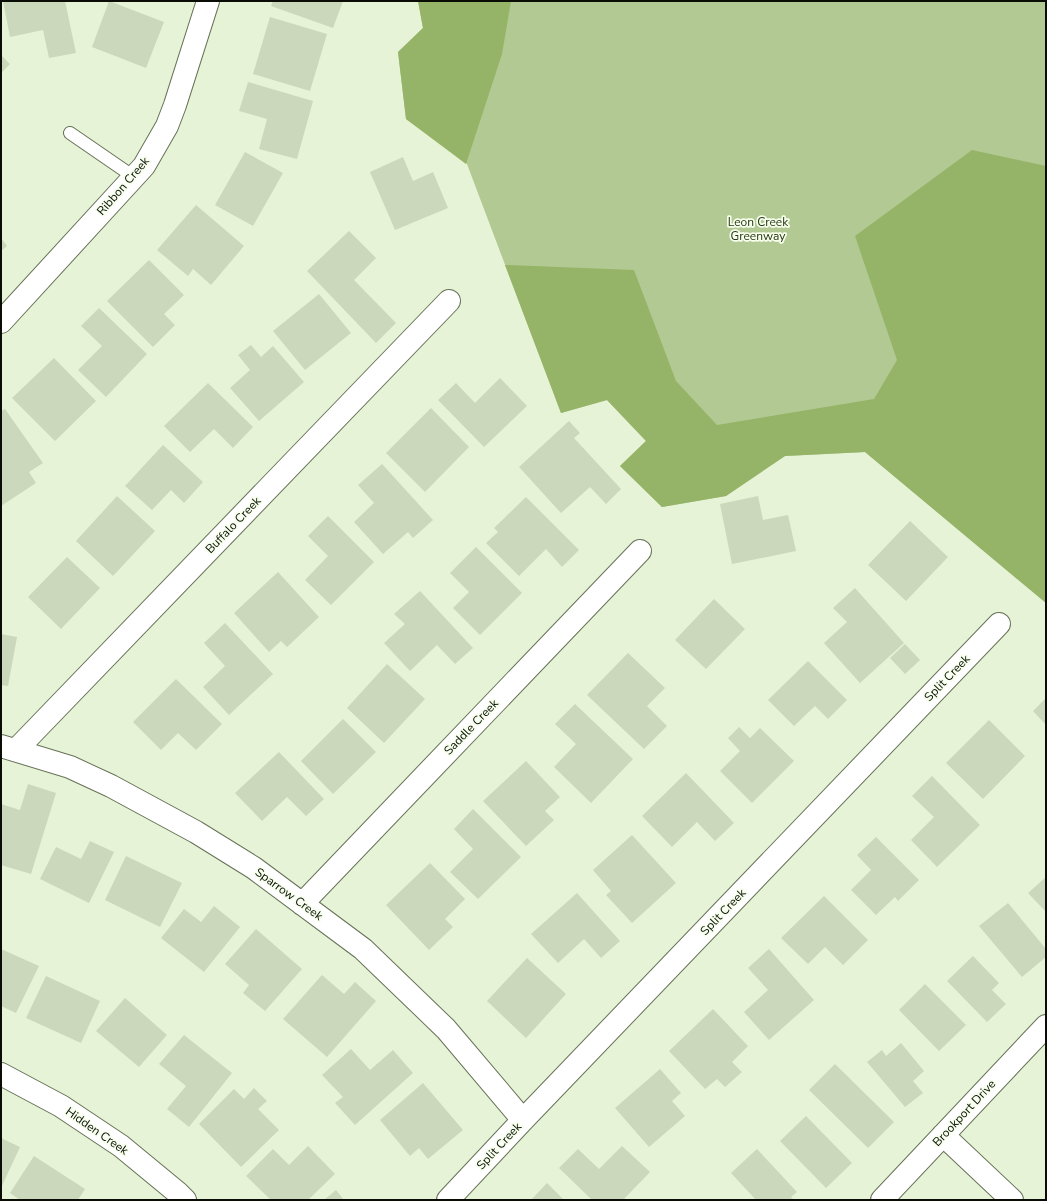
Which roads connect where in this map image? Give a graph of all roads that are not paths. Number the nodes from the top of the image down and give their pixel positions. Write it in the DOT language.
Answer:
graph roads {
  1 [pos="208,1"];
  2 [pos="70,133"];
  3 [pos="134,177"];
  4 [pos="449,301"];
  5 [pos="1,322"];
  6 [pos="640,551"];
  7 [pos="999,624"];
  8 [pos="8,748"];
  9 [pos="302,904"];
  10 [pos="1046,1026"];
  11 [pos="1,1074"];
  12 [pos="523,1120"];
  13 [pos="943,1135"];
  14 [pos="185,1200"];
  15 [pos="448,1200"];
  16 [pos="882,1200"];
  17 [pos="1012,1200"];
  1 -- 3 [label="street, Ribbon Creek"];
  2 -- 3 [label="lane"];
  3 -- 5 [label="street, Ribbon Creek"];
  4 -- 8 [label="street, Buffalo Creek"];
  6 -- 9 [label="street, Saddle Creek"];
  7 -- 12 [label="street, Split Creek"];
  8 -- 9 [label="street, Sparrow Creek"];
  9 -- 12 [label="street, Sparrow Creek"];
  10 -- 13 [label="street, Brookport Drive"];
  11 -- 14 [label="street, Hidden Creek"];
  12 -- 15 [label="street, Split Creek"];
  13 -- 16 [label="street, Brookport Drive"];
  13 -- 17 [label="street"];
}
